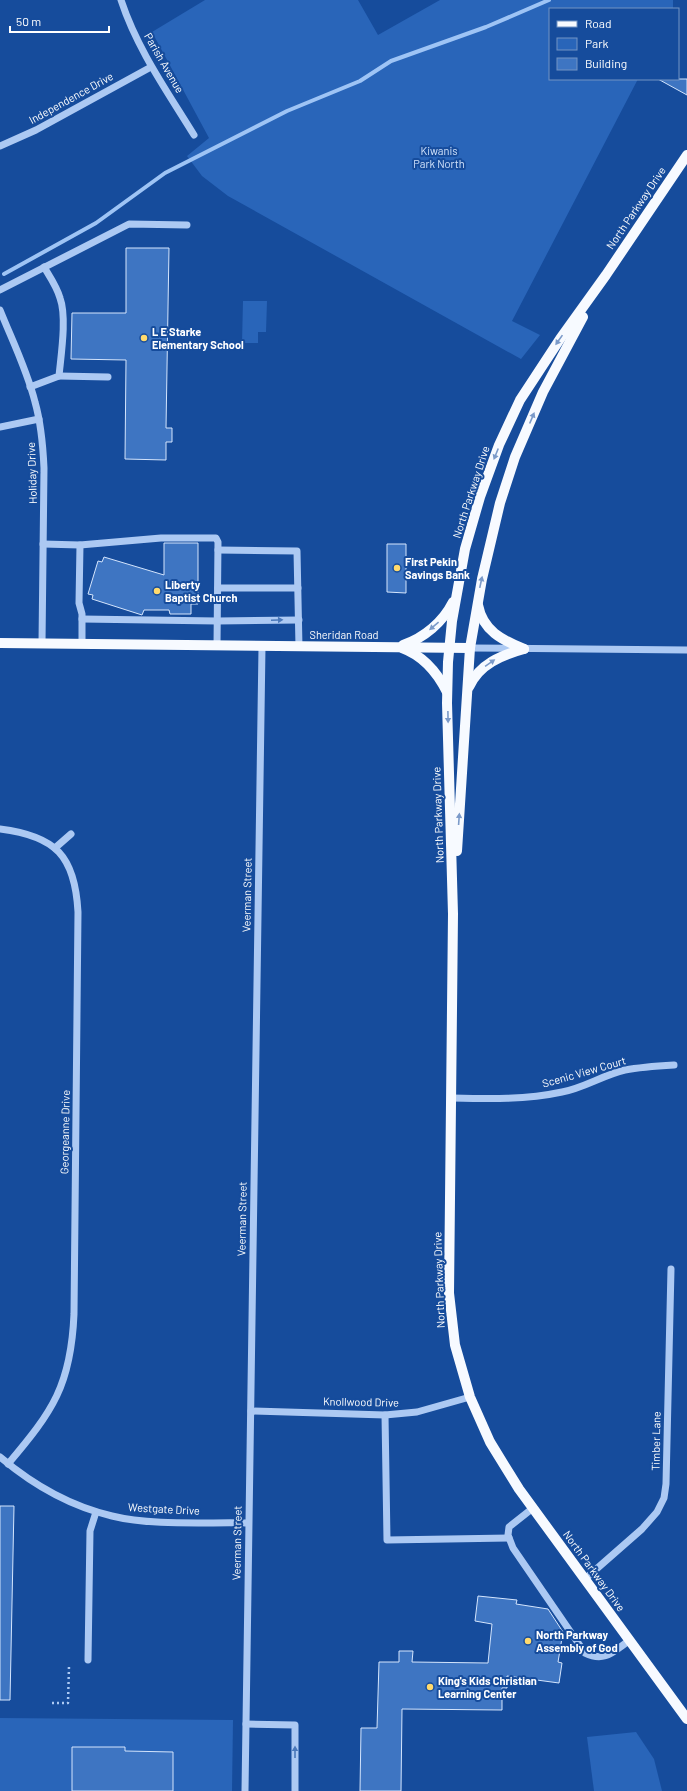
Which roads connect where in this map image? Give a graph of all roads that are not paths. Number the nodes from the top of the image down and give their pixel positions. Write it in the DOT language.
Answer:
graph roads {
  1 [pos="121,0"];
  2 [pos="151,67"];
  3 [pos="194,135"];
  4 [pos="0,146"];
  5 [pos="687,154"];
  6 [pos="187,225"];
  7 [pos="44,267"];
  8 [pos="606,274"];
  9 [pos="0,290"];
  10 [pos="0,310"];
  11 [pos="59,376"];
  12 [pos="108,377"];
  13 [pos="30,387"];
  14 [pos="39,419"];
  15 [pos="0,427"];
  16 [pos="43,544"];
  17 [pos="80,545"];
  18 [pos="218,550"];
  19 [pos="218,588"];
  20 [pos="298,588"];
  21 [pos="456,595"];
  22 [pos="478,600"];
  23 [pos="82,619"];
  24 [pos="299,620"];
  25 [pos="217,622"];
  26 [pos="0,643"];
  27 [pos="42,643"];
  28 [pos="82,644"];
  29 [pos="217,646"];
  30 [pos="262,647"];
  31 [pos="299,647"];
  32 [pos="398,647"];
  33 [pos="450,647"];
  34 [pos="470,648"];
  35 [pos="524,649"];
  36 [pos="687,650"];
  37 [pos="467,693"];
  38 [pos="448,694"];
  39 [pos="0,829"];
  40 [pos="71,834"];
  41 [pos="56,848"];
  42 [pos="453,914"];
  43 [pos="674,1065"];
  44 [pos="452,1098"];
  45 [pos="671,1269"];
  46 [pos="470,1397"];
  47 [pos="251,1411"];
  48 [pos="385,1416"];
  49 [pos="0,1457"];
  50 [pos="8,1464"];
  51 [pos="533,1508"];
  52 [pos="96,1512"];
  53 [pos="248,1523"];
  54 [pos="509,1538"];
  55 [pos="585,1579"];
  56 [pos="630,1640"];
  57 [pos="88,1660"];
  58 [pos="687,1718"];
  59 [pos="246,1724"];
  60 [pos="245,1791"];
  61 [pos="295,1791"];
  1 -- 2 [label="street, Parish Avenue"];
  2 -- 3 [label="street, Parish Avenue"];
  2 -- 4 [label="street, Independence Drive"];
  5 -- 8 [label="main road, North Parkway Drive"];
  6 -- 7 [label="street"];
  7 -- 9 [label="street"];
  7 -- 11 [label="street"];
  8 -- 21 [label="main road, North Parkway Drive, one-way"];
  22 -- 8 [label="main road, North Parkway Drive, one-way"];
  10 -- 13 [label="street, Holiday Drive"];
  11 -- 12 [label="street"];
  11 -- 13 [label="street"];
  13 -- 14 [label="street, Holiday Drive"];
  14 -- 15 [label="street"];
  14 -- 16 [label="street, Holiday Drive"];
  16 -- 17 [label="street"];
  16 -- 27 [label="street, Holiday Drive"];
  17 -- 18 [label="street"];
  17 -- 23 [label="street"];
  18 -- 19 [label="street"];
  18 -- 20 [label="street"];
  19 -- 20 [label="street"];
  19 -- 25 [label="street"];
  20 -- 24 [label="street"];
  21 -- 32 [label="main road, one-way"];
  21 -- 33 [label="main road, North Parkway Drive"];
  22 -- 34 [label="main road, North Parkway Drive"];
  22 -- 35 [label="main road"];
  23 -- 25 [label="street"];
  23 -- 28 [label="street"];
  25 -- 24 [label="street, one-way"];
  24 -- 31 [label="street"];
  25 -- 29 [label="street"];
  26 -- 27 [label="main road, Sheridan Road"];
  27 -- 28 [label="main road, Sheridan Road"];
  28 -- 29 [label="main road, Sheridan Road"];
  29 -- 30 [label="main road, Sheridan Road"];
  30 -- 31 [label="main road, Sheridan Road"];
  30 -- 47 [label="street, Veerman Street"];
  31 -- 32 [label="main road, Sheridan Road"];
  32 -- 33 [label="main road, Sheridan Road"];
  32 -- 38 [label="main road"];
  33 -- 34 [label="main road, Sheridan Road"];
  33 -- 38 [label="main road, North Parkway Drive"];
  34 -- 35 [label="street, Sheridan Road"];
  34 -- 37 [label="main road, North Parkway Drive"];
  35 -- 36 [label="street, Sheridan Road"];
  37 -- 35 [label="main road, one-way"];
  42 -- 37 [label="main road, North Parkway Drive, one-way"];
  38 -- 42 [label="main road, North Parkway Drive, one-way"];
  39 -- 41 [label="street, Georgeanne Drive"];
  40 -- 41 [label="street"];
  41 -- 50 [label="street, Georgeanne Drive"];
  42 -- 44 [label="main road, North Parkway Drive"];
  43 -- 44 [label="street, Scenic View Court"];
  44 -- 46 [label="main road, North Parkway Drive"];
  45 -- 55 [label="street, Timber Lane"];
  46 -- 48 [label="street, Knollwood Drive"];
  46 -- 51 [label="main road, North Parkway Drive"];
  47 -- 48 [label="street, Knollwood Drive"];
  47 -- 53 [label="street, Veerman Street"];
  48 -- 54 [label="street"];
  49 -- 50 [label="street, Westgate Drive"];
  50 -- 52 [label="street, Westgate Drive"];
  51 -- 54 [label="street"];
  51 -- 55 [label="main road, North Parkway Drive"];
  52 -- 53 [label="street, Westgate Drive"];
  52 -- 57 [label="street"];
  53 -- 59 [label="street, Veerman Street"];
  54 -- 56 [label="street"];
  55 -- 56 [label="main road, North Parkway Drive"];
  56 -- 58 [label="main road, North Parkway Drive"];
  59 -- 60 [label="street, Veerman Street"];
  61 -- 59 [label="street, one-way"];
}
